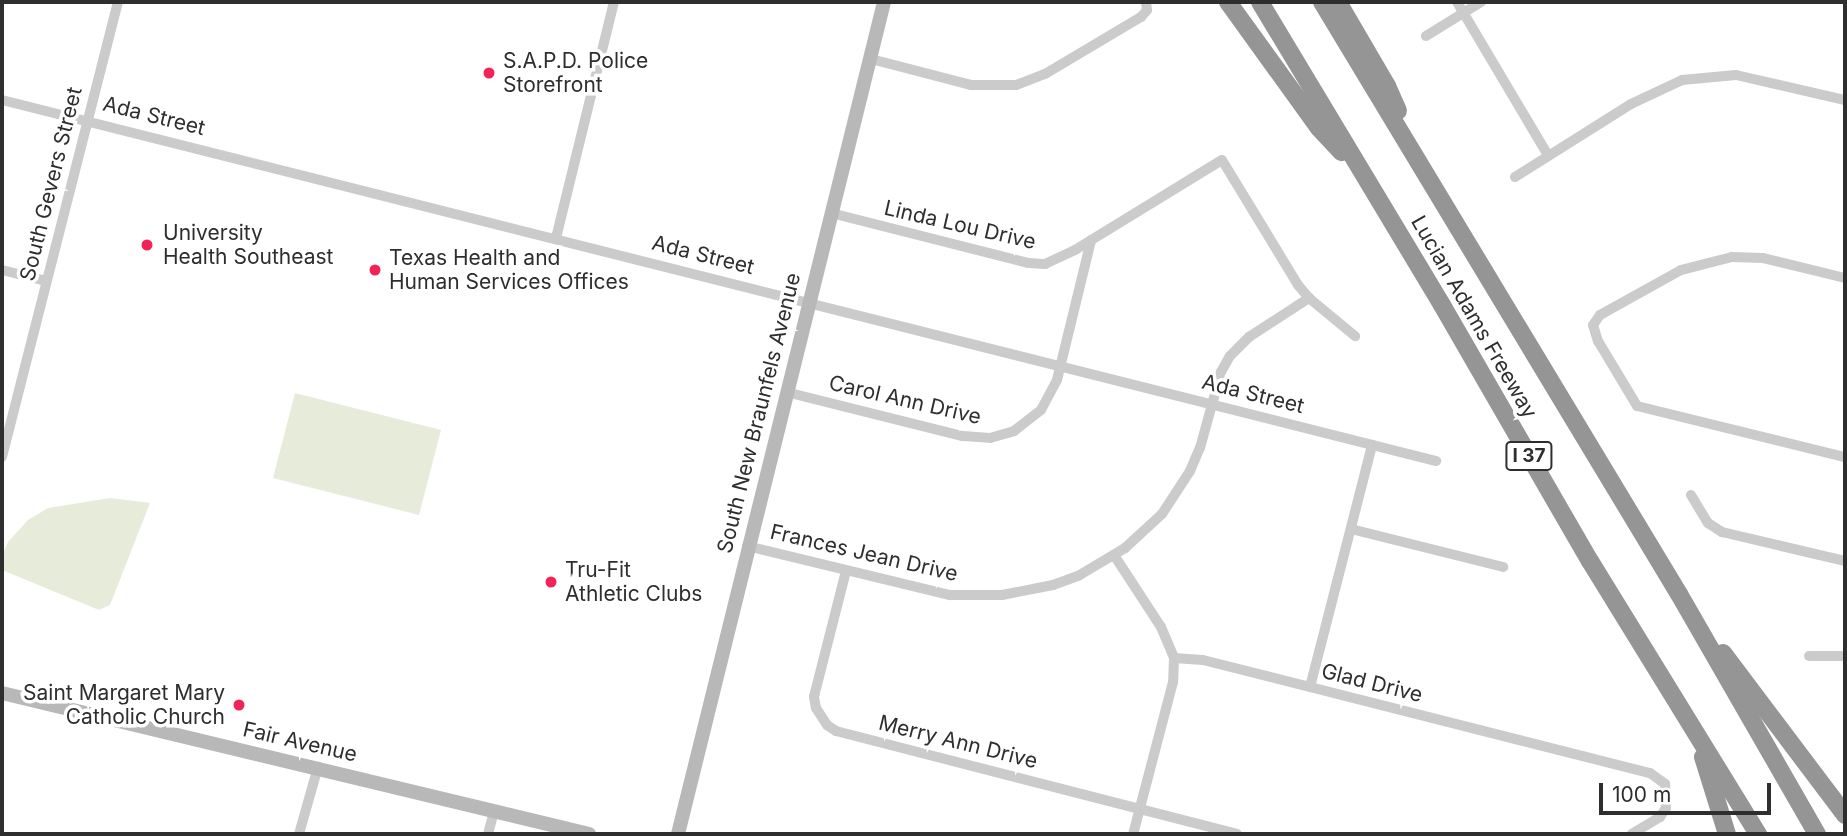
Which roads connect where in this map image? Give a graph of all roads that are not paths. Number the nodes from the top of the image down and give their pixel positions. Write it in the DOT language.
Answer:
graph roads {
  1 [pos="118,2"];
  2 [pos="614,2"];
  3 [pos="884,2"];
  4 [pos="1146,2"];
  5 [pos="1228,2"];
  6 [pos="1260,2"];
  7 [pos="1322,2"];
  8 [pos="1338,2"];
  9 [pos="1457,2"];
  10 [pos="1481,2"];
  11 [pos="1463,12"];
  12 [pos="1426,36"];
  13 [pos="871,59"];
  14 [pos="2,100"];
  15 [pos="1845,100"];
  16 [pos="88,119"];
  17 [pos="1548,155"];
  18 [pos="1425,172"];
  19 [pos="1364,176"];
  20 [pos="1515,177"];
  21 [pos="831,214"];
  22 [pos="556,238"];
  23 [pos="1091,240"];
  24 [pos="2,270"];
  25 [pos="1845,278"];
  26 [pos="46,281"];
  27 [pos="1308,298"];
  28 [pos="808,302"];
  29 [pos="1355,336"];
  30 [pos="1061,366"];
  31 [pos="786,392"];
  32 [pos="1211,404"];
  33 [pos="1372,444"];
  34 [pos="2,457"];
  35 [pos="1845,457"];
  36 [pos="1436,461"];
  37 [pos="1691,495"];
  38 [pos="1351,529"];
  39 [pos="747,545"];
  40 [pos="1114,555"];
  41 [pos="1845,561"];
  42 [pos="1503,567"];
  43 [pos="846,571"];
  44 [pos="1679,594"];
  45 [pos="1809,656"];
  46 [pos="1845,656"];
  47 [pos="1174,658"];
  48 [pos="1310,687"];
  49 [pos="2,693"];
  50 [pos="1696,734"];
  51 [pos="318,767"];
  52 [pos="1140,809"];
  53 [pos="494,811"];
  54 [pos="1845,815"];
  55 [pos="299,834"];
  56 [pos="488,834"];
  57 [pos="589,834"];
  58 [pos="678,834"];
  59 [pos="1133,834"];
  60 [pos="1237,834"];
  61 [pos="1632,834"];
  62 [pos="1727,834"];
  63 [pos="1758,834"];
  64 [pos="1816,834"];
  1 -- 16 [label="street, South Gevers Street"];
  2 -- 22 [label="street"];
  3 -- 13 [label="main road, South New Braunfels Avenue"];
  4 -- 13 [label="street"];
  5 -- 19 [label="highway"];
  6 -- 19 [label="highway, Lucian Adams Freeway / I 37"];
  7 -- 18 [label="highway, Lucian Adams Freeway / I 37"];
  8 -- 18 [label="highway"];
  9 -- 11 [label="street"];
  10 -- 11 [label="street"];
  11 -- 12 [label="street"];
  11 -- 17 [label="street"];
  13 -- 21 [label="main road, South New Braunfels Avenue"];
  14 -- 16 [label="street, Ada Street"];
  15 -- 17 [label="street"];
  16 -- 22 [label="street, Ada Street"];
  16 -- 26 [label="street, South Gevers Street"];
  17 -- 20 [label="street"];
  18 -- 44 [label="highway, Lucian Adams Freeway / I 37"];
  19 -- 50 [label="highway, Lucian Adams Freeway / I 37"];
  21 -- 23 [label="street, Linda Lou Drive"];
  21 -- 28 [label="main road, South New Braunfels Avenue"];
  22 -- 28 [label="street, Ada Street"];
  23 -- 27 [label="street, Linda Lou Drive"];
  23 -- 30 [label="street, Carol Ann Drive"];
  24 -- 26 [label="street"];
  25 -- 35 [label="street"];
  26 -- 34 [label="street, South Gevers Street"];
  27 -- 29 [label="street"];
  27 -- 32 [label="street, Frances Jean Drive"];
  28 -- 30 [label="street, Ada Street"];
  28 -- 31 [label="main road, South New Braunfels Avenue"];
  30 -- 31 [label="street, Carol Ann Drive"];
  30 -- 32 [label="street, Ada Street"];
  31 -- 39 [label="main road, South New Braunfels Avenue"];
  32 -- 33 [label="street, Ada Street"];
  32 -- 40 [label="street, Frances Jean Drive"];
  33 -- 36 [label="street, Ada Street"];
  33 -- 38 [label="street"];
  37 -- 41 [label="street"];
  38 -- 42 [label="street"];
  38 -- 48 [label="street"];
  39 -- 43 [label="street, Frances Jean Drive"];
  39 -- 58 [label="main road, South New Braunfels Avenue"];
  40 -- 43 [label="street, Frances Jean Drive"];
  40 -- 47 [label="street"];
  43 -- 52 [label="street, Merry Ann Drive"];
  44 -- 54 [label="highway"];
  44 -- 64 [label="highway, Lucian Adams Freeway / I 37"];
  45 -- 46 [label="street"];
  47 -- 48 [label="street, Glad Drive"];
  47 -- 52 [label="street"];
  48 -- 61 [label="street, Glad Drive"];
  49 -- 51 [label="main road, Fair Avenue"];
  50 -- 62 [label="highway"];
  50 -- 63 [label="highway, Lucian Adams Freeway / I 37"];
  51 -- 53 [label="main road, Fair Avenue"];
  51 -- 55 [label="street"];
  52 -- 59 [label="street"];
  52 -- 60 [label="street, Merry Ann Drive"];
  53 -- 56 [label="street"];
  53 -- 57 [label="main road, Fair Avenue"];
}
